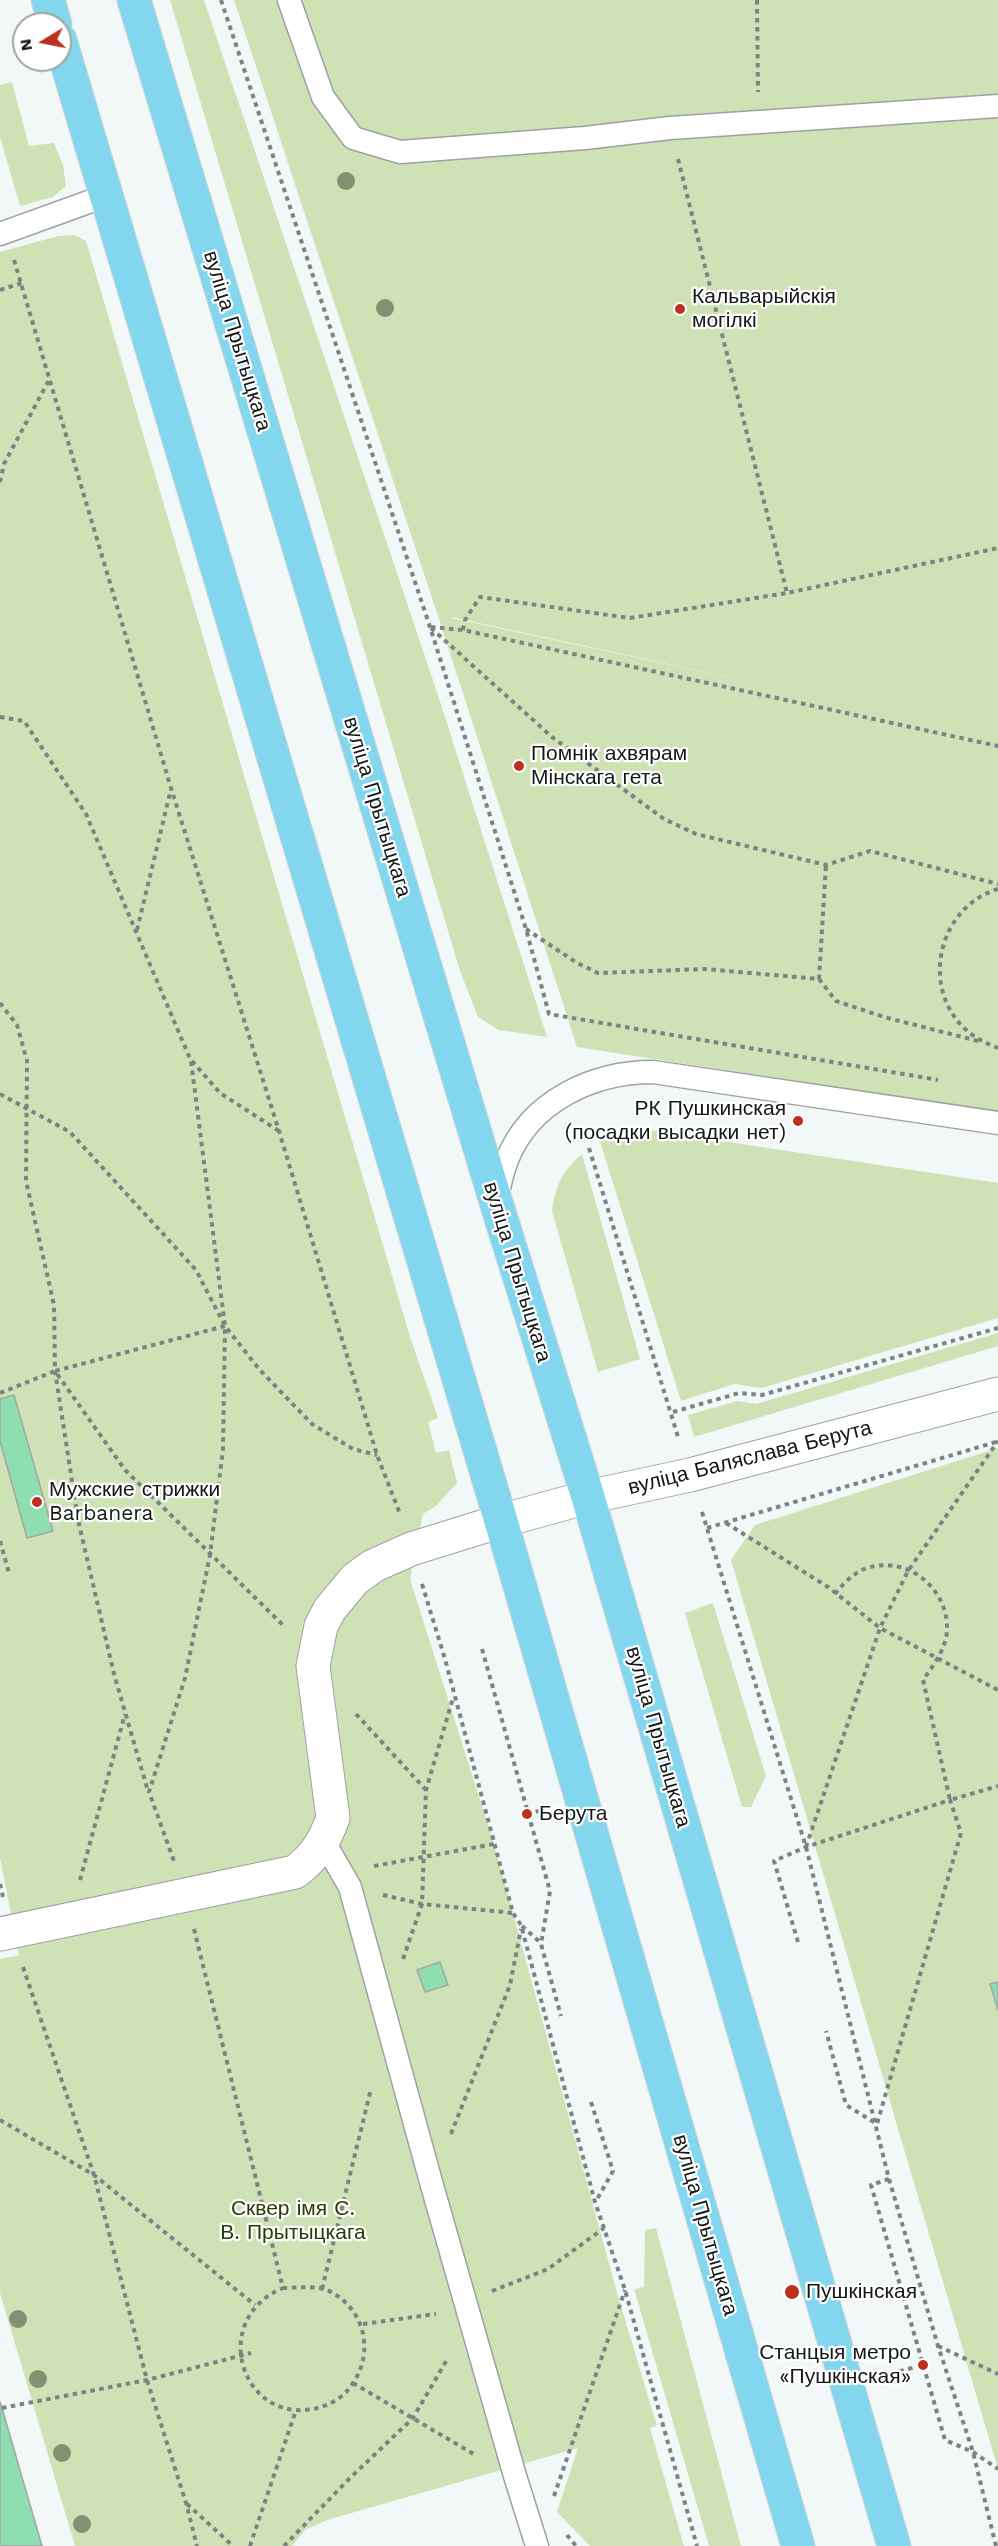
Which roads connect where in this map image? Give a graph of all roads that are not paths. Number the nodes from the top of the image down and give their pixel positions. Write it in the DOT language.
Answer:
graph roads {
  1 [pos="134,0"];
  2 [pos="289,0"];
  3 [pos="70,72"];
  4 [pos="998,106"];
  5 [pos="108,195"];
  6 [pos="0,234"];
  7 [pos="998,1124"];
  8 [pos="495,1202"];
  9 [pos="998,1394"];
  10 [pos="588,1497"];
  11 [pos="501,1521"];
  12 [pos="324,1842"];
  13 [pos="10,1945"];
  14 [pos="537,2546"];
  15 [pos="798,2546"];
  16 [pos="894,2546"];
  1 -- 8 [label="main road, вуліца Прытыцкага"];
  2 -- 4 [label="lane"];
  3 -- 5 [label="main road, вуліца Прытыцкага"];
  5 -- 6 [label="lane"];
  5 -- 11 [label="main road, вуліца Прытыцкага"];
  7 -- 8 [label="lane"];
  8 -- 10 [label="main road, вуліца Прытыцкага"];
  9 -- 10 [label="street, вуліца Баляслава Берута"];
  10 -- 11 [label="street, вуліца Баляслава Берута"];
  10 -- 16 [label="main road, вуліца Прытыцкага"];
  11 -- 12 [label="street, вуліца Баляслава Берута"];
  11 -- 15 [label="main road, вуліца Прытыцкага"];
  12 -- 13 [label="street"];
  12 -- 14 [label="lane"];
}
